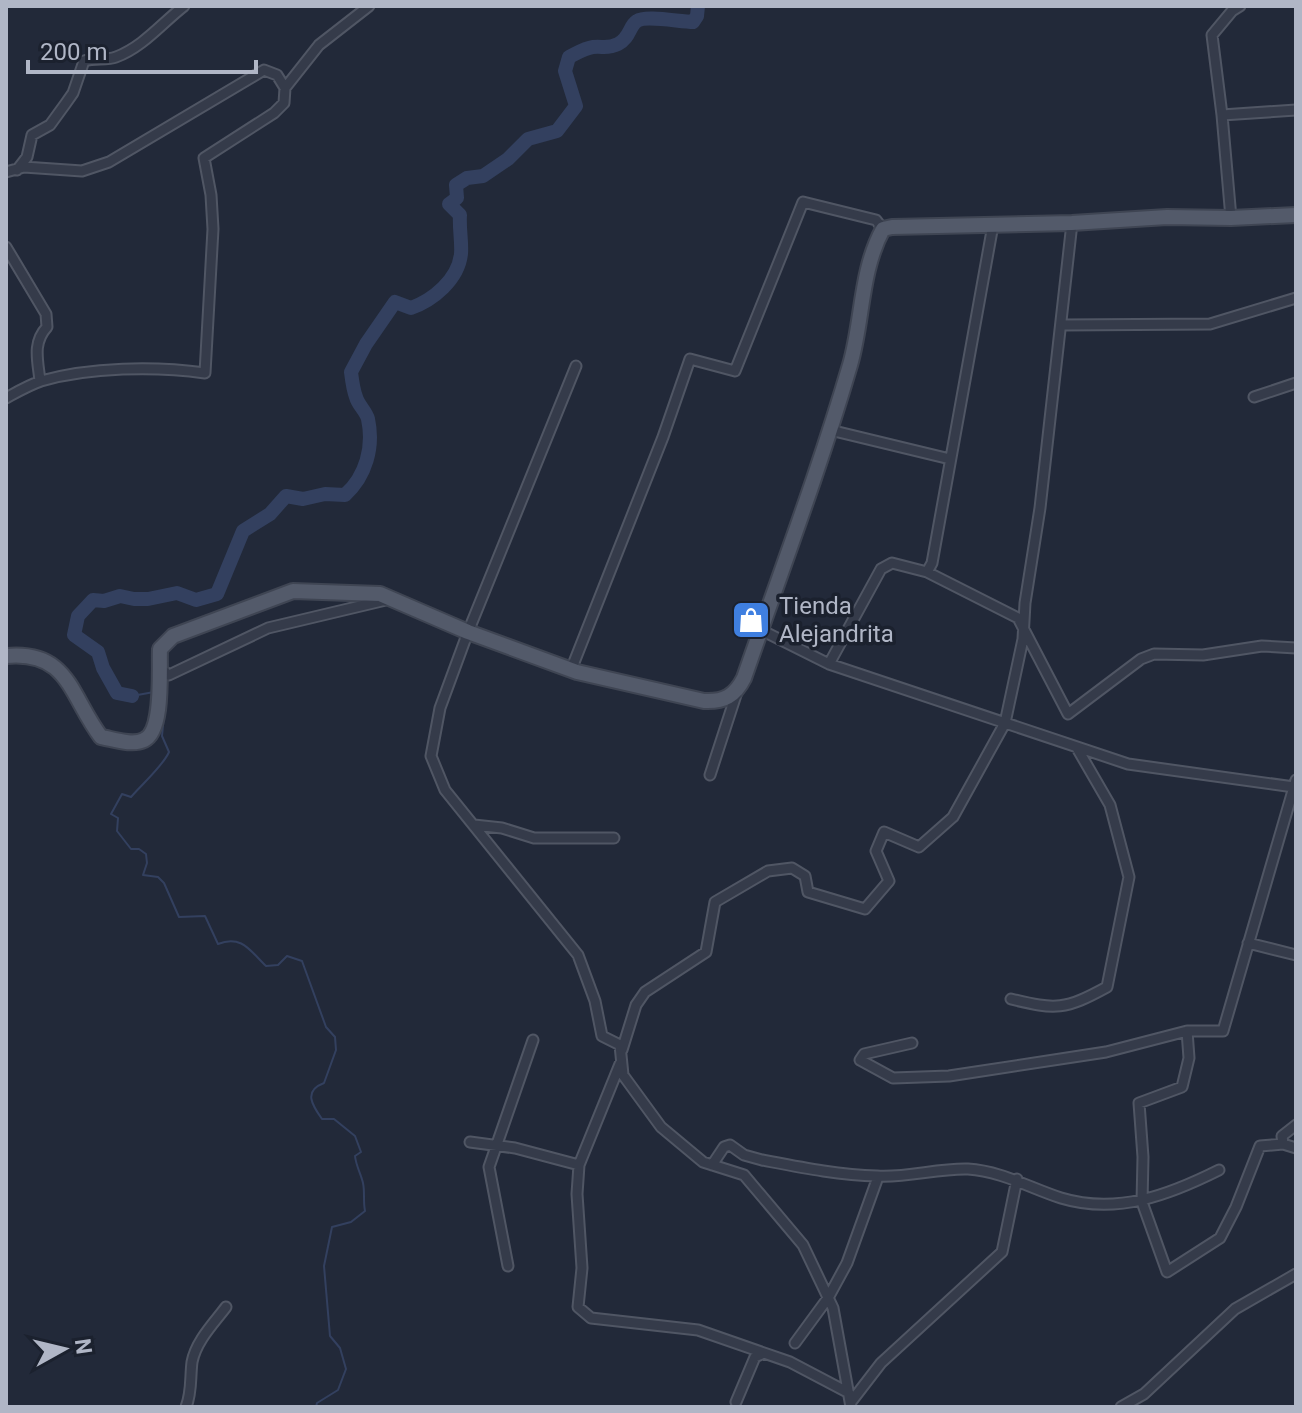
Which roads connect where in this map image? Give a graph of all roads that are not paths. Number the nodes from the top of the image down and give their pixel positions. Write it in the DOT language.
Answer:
graph roads {
  1 [pos="184,6"];
  2 [pos="369,6"];
  3 [pos="1240,6"];
  4 [pos="285,88"];
  5 [pos="1296,110"];
  6 [pos="1222,115"];
  7 [pos="17,170"];
  8 [pos="6,172"];
  9 [pos="1296,215"];
  10 [pos="1231,218"];
  11 [pos="1072,223"];
  12 [pos="993,225"];
  13 [pos="883,229"];
  14 [pos="6,247"];
  15 [pos="1296,298"];
  16 [pos="1063,325"];
  17 [pos="576,366"];
  18 [pos="40,381"];
  19 [pos="1296,383"];
  20 [pos="1254,397"];
  21 [pos="6,398"];
  22 [pos="830,430"];
  23 [pos="950,459"];
  24 [pos="927,572"];
  25 [pos="390,599"];
  26 [pos="1023,627"];
  27 [pos="761,630"];
  28 [pos="468,632"];
  29 [pos="1296,648"];
  30 [pos="6,656"];
  31 [pos="829,664"];
  32 [pos="571,670"];
  33 [pos="159,673"];
  34 [pos="737,692"];
  35 [pos="1005,723"];
  36 [pos="1077,748"];
  37 [pos="710,775"];
  38 [pos="1295,784"];
  39 [pos="474,825"];
  40 [pos="614,838"];
  41 [pos="1248,943"];
  42 [pos="1296,955"];
  43 [pos="1011,999"];
  44 [pos="1187,1031"];
  45 [pos="533,1040"];
  46 [pos="912,1043"];
  47 [pos="621,1058"];
  48 [pos="1296,1125"];
  49 [pos="470,1142"];
  50 [pos="1283,1144"];
  51 [pos="495,1145"];
  52 [pos="1296,1148"];
  53 [pos="579,1165"];
  54 [pos="712,1165"];
  55 [pos="1219,1170"];
  56 [pos="878,1177"];
  57 [pos="1017,1179"];
  58 [pos="1142,1202"];
  59 [pos="508,1266"];
  60 [pos="1296,1274"];
  61 [pos="828,1298"];
  62 [pos="226,1307"];
  63 [pos="795,1343"];
  64 [pos="764,1353"];
  65 [pos="850,1401"];
  66 [pos="736,1402"];
  67 [pos="186,1407"];
  68 [pos="1121,1407"];
  1 -- 7 [label="street"];
  2 -- 4 [label="street"];
  3 -- 6 [label="street"];
  4 -- 7 [label="street"];
  4 -- 18 [label="street"];
  5 -- 6 [label="street"];
  6 -- 10 [label="street"];
  7 -- 8 [label="street"];
  9 -- 10 [label="main road"];
  10 -- 11 [label="main road"];
  11 -- 12 [label="main road"];
  11 -- 16 [label="street"];
  12 -- 13 [label="main road"];
  12 -- 23 [label="street"];
  13 -- 22 [label="main road"];
  13 -- 32 [label="street"];
  14 -- 18 [label="street"];
  15 -- 16 [label="street"];
  16 -- 26 [label="street"];
  17 -- 28 [label="street"];
  18 -- 21 [label="street"];
  19 -- 20 [label="street"];
  22 -- 23 [label="street"];
  22 -- 27 [label="main road"];
  23 -- 24 [label="street"];
  24 -- 26 [label="street"];
  24 -- 31 [label="street"];
  25 -- 28 [label="main road"];
  25 -- 33 [label="street"];
  25 -- 33 [label="main road"];
  26 -- 29 [label="street"];
  26 -- 35 [label="street"];
  27 -- 31 [label="street"];
  27 -- 34 [label="main road"];
  28 -- 32 [label="main road"];
  28 -- 39 [label="street"];
  30 -- 33 [label="main road"];
  31 -- 35 [label="street"];
  32 -- 34 [label="main road"];
  34 -- 37 [label="street"];
  35 -- 36 [label="street"];
  35 -- 47 [label="street"];
  36 -- 38 [label="street"];
  36 -- 43 [label="street"];
  38 -- 41 [label="street"];
  39 -- 40 [label="street"];
  39 -- 47 [label="street"];
  41 -- 42 [label="street"];
  41 -- 44 [label="street"];
  44 -- 46 [label="street"];
  44 -- 58 [label="street"];
  45 -- 51 [label="street"];
  47 -- 53 [label="street"];
  47 -- 54 [label="street"];
  48 -- 50 [label="street"];
  49 -- 51 [label="street"];
  50 -- 52 [label="street"];
  50 -- 58 [label="street"];
  51 -- 53 [label="street"];
  51 -- 59 [label="street"];
  53 -- 64 [label="street"];
  54 -- 56 [label="street"];
  54 -- 61 [label="street"];
  55 -- 58 [label="street"];
  56 -- 57 [label="street"];
  56 -- 61 [label="street"];
  57 -- 58 [label="street"];
  57 -- 65 [label="street"];
  60 -- 68 [label="street"];
  61 -- 63 [label="street"];
  61 -- 65 [label="street"];
  62 -- 67 [label="street"];
  64 -- 65 [label="street"];
  64 -- 66 [label="street"];
}
